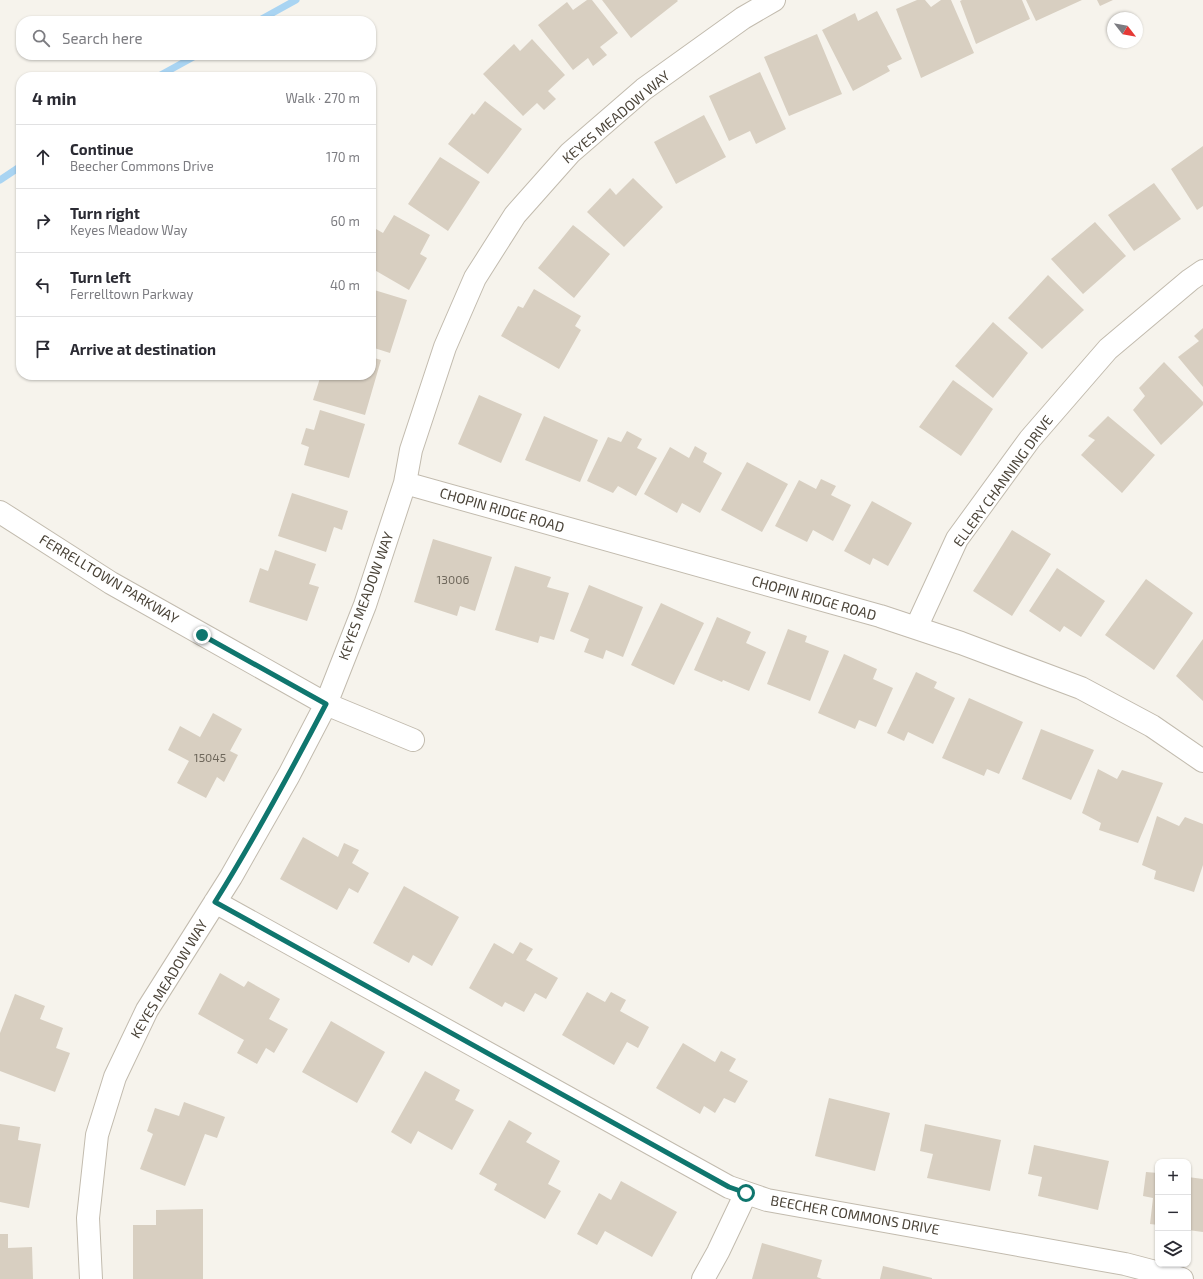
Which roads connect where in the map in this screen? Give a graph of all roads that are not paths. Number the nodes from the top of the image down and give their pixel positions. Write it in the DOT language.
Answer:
graph roads {
  1 [pos="774,0"];
  2 [pos="1203,271"];
  3 [pos="405,483"];
  4 [pos="0,512"];
  5 [pos="916,628"];
  6 [pos="326,704"];
  7 [pos="413,740"];
  8 [pos="1203,761"];
  9 [pos="215,902"];
  10 [pos="746,1193"];
  11 [pos="91,1279"];
  12 [pos="703,1279"];
  13 [pos="1182,1279"];
  1 -- 3 [label="street, KEYES MEADOW WAY"];
  2 -- 5 [label="street, ELLERY CHANNING DRIVE"];
  3 -- 5 [label="street, CHOPIN RIDGE ROAD"];
  3 -- 6 [label="street, KEYES MEADOW WAY"];
  4 -- 6 [label="street, FERRELLTOWN PARKWAY"];
  5 -- 8 [label="street, CHOPIN RIDGE ROAD"];
  6 -- 7 [label="street, FERRELLTOWN PARKWAY"];
  6 -- 9 [label="street, KEYES MEADOW WAY"];
  9 -- 10 [label="street, BEECHER COMMONS DRIVE"];
  9 -- 11 [label="street, KEYES MEADOW WAY"];
  10 -- 12 [label="street"];
  10 -- 13 [label="street, BEECHER COMMONS DRIVE"];
}
